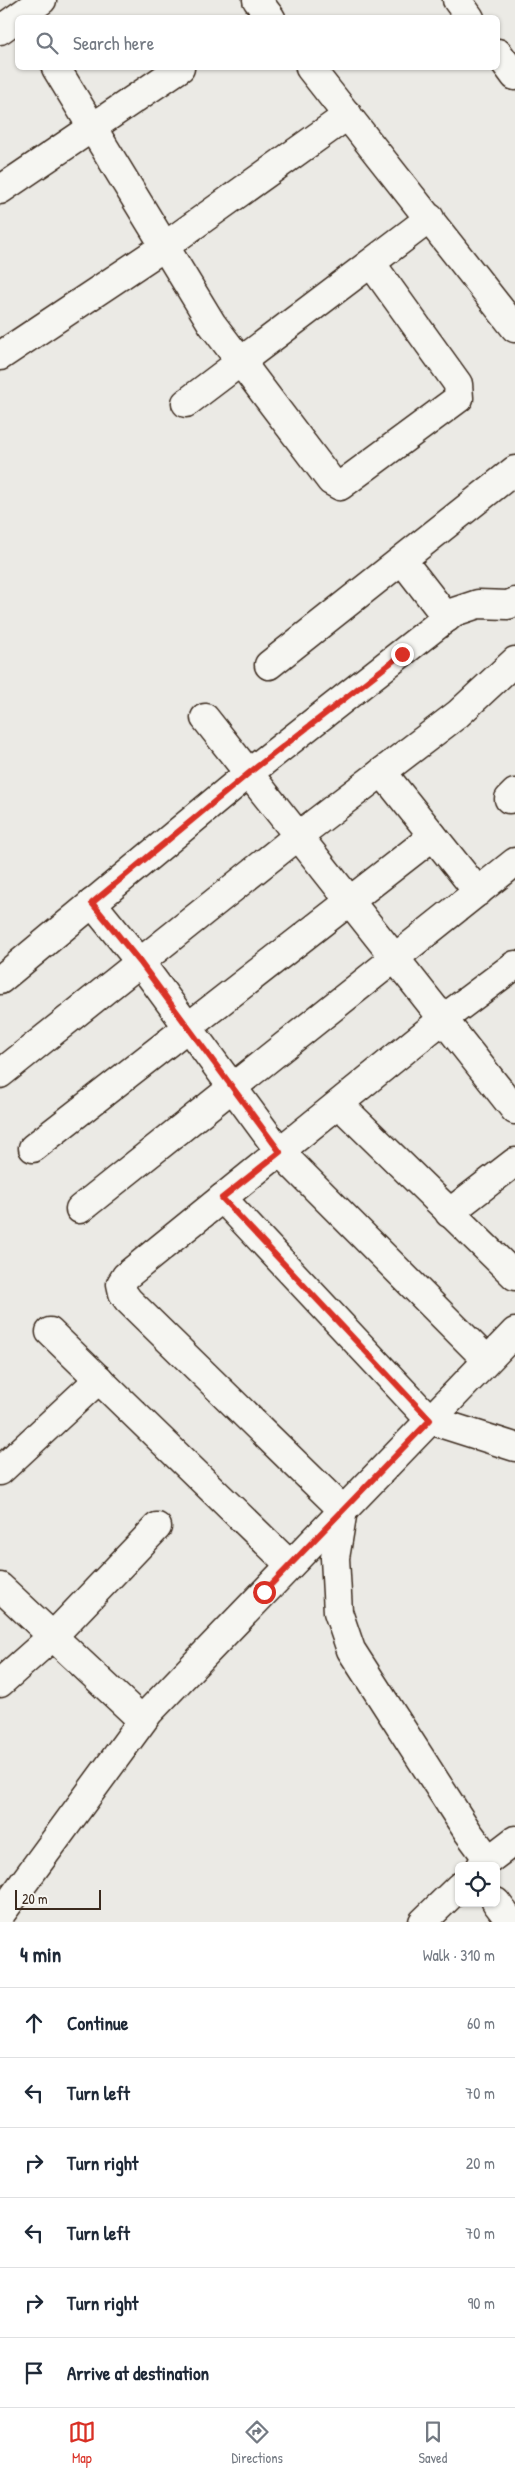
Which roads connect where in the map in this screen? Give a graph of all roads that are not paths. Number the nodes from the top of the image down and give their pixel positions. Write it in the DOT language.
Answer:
graph roads {
  1 [pos="457,0"];
  2 [pos="468,15"];
  3 [pos="15,17"];
  4 [pos="0,30"];
  5 [pos="500,56"];
  6 [pos="57,70"];
  7 [pos="177,70"];
  8 [pos="312,70"];
  9 [pos="515,76"];
  10 [pos="348,114"];
  11 [pos="93,127"];
  12 [pos="0,190"];
  13 [pos="430,218"];
  14 [pos="165,246"];
  15 [pos="371,263"];
  16 [pos="515,328"];
  17 [pos="0,356"];
  18 [pos="241,362"];
  19 [pos="186,403"];
  20 [pos="515,470"];
  21 [pos="402,560"];
  22 [pos="515,602"];
  23 [pos="448,618"];
  24 [pos="515,661"];
  25 [pos="270,665"];
  26 [pos="205,718"];
  27 [pos="382,772"];
  28 [pos="249,773"];
  29 [pos="298,836"];
  30 [pos="434,836"];
  31 [pos="515,862"];
  32 [pos="478,892"];
  33 [pos="349,900"];
  34 [pos="92,903"];
  35 [pos="396,959"];
  36 [pos="140,962"];
  37 [pos="515,965"];
  38 [pos="0,980"];
  39 [pos="443,1019"];
  40 [pos="188,1027"];
  41 [pos="0,1074"];
  42 [pos="232,1088"];
  43 [pos="339,1104"];
  44 [pos="515,1110"];
  45 [pos="33,1148"];
  46 [pos="280,1152"];
  47 [pos="515,1162"];
  48 [pos="222,1198"];
  49 [pos="80,1209"];
  50 [pos="449,1213"];
  51 [pos="515,1276"];
  52 [pos="50,1332"];
  53 [pos="515,1332"];
  54 [pos="487,1360"];
  55 [pos="99,1379"];
  56 [pos="430,1420"];
  57 [pos="515,1447"];
  58 [pos="0,1470"];
  59 [pos="343,1510"];
  60 [pos="157,1527"];
  61 [pos="290,1565"];
  62 [pos="0,1587"];
  63 [pos="52,1636"];
  64 [pos="0,1683"];
  65 [pos="142,1720"];
  66 [pos="515,1840"];
  67 [pos="484,1862"];
  68 [pos="455,1891"];
  69 [pos="500,1907"];
  70 [pos="0,1915"];
  71 [pos="423,1922"];
  72 [pos="511,1922"];
  1 -- 2 [label="street"];
  3 -- 4 [label="street"];
  5 -- 9 [label="street"];
  6 -- 11 [label="street"];
  7 -- 11 [label="street"];
  8 -- 10 [label="street"];
  10 -- 13 [label="street"];
  10 -- 14 [label="street"];
  11 -- 12 [label="street"];
  11 -- 14 [label="street"];
  13 -- 15 [label="street"];
  13 -- 16 [label="street"];
  14 -- 17 [label="street"];
  14 -- 18 [label="street"];
  15 -- 18 [label="street"];
  15 -- 18 [label="street"];
  18 -- 19 [label="street"];
  20 -- 21 [label="street"];
  21 -- 23 [label="street"];
  21 -- 25 [label="street"];
  22 -- 23 [label="street"];
  23 -- 28 [label="street"];
  24 -- 27 [label="street"];
  26 -- 28 [label="street"];
  27 -- 29 [label="street"];
  27 -- 30 [label="street"];
  28 -- 29 [label="street"];
  28 -- 34 [label="street"];
  29 -- 33 [label="street"];
  29 -- 36 [label="street"];
  30 -- 32 [label="street"];
  30 -- 33 [label="street"];
  31 -- 32 [label="street"];
  32 -- 35 [label="street"];
  33 -- 35 [label="street"];
  33 -- 40 [label="street"];
  34 -- 36 [label="street"];
  34 -- 38 [label="street"];
  35 -- 39 [label="street"];
  35 -- 42 [label="street"];
  36 -- 40 [label="street"];
  36 -- 41 [label="street"];
  37 -- 39 [label="street"];
  39 -- 43 [label="street"];
  39 -- 44 [label="street"];
  40 -- 42 [label="street"];
  40 -- 45 [label="street"];
  42 -- 46 [label="street"];
  42 -- 49 [label="street"];
  43 -- 46 [label="street"];
  43 -- 50 [label="street"];
  46 -- 48 [label="street"];
  46 -- 54 [label="street"];
  47 -- 50 [label="street"];
  48 -- 56 [label="street"];
  48 -- 59 [label="street"];
  50 -- 51 [label="street"];
  52 -- 55 [label="street"];
  53 -- 54 [label="street"];
  54 -- 56 [label="street"];
  55 -- 58 [label="street"];
  55 -- 61 [label="street"];
  56 -- 57 [label="street"];
  56 -- 59 [label="street"];
  59 -- 61 [label="street"];
  59 -- 67 [label="street"];
  60 -- 63 [label="street"];
  61 -- 65 [label="street"];
  62 -- 63 [label="street"];
  63 -- 64 [label="street"];
  63 -- 65 [label="street"];
  65 -- 70 [label="street"];
  66 -- 67 [label="street"];
  68 -- 71 [label="street"];
  69 -- 72 [label="street"];
}
